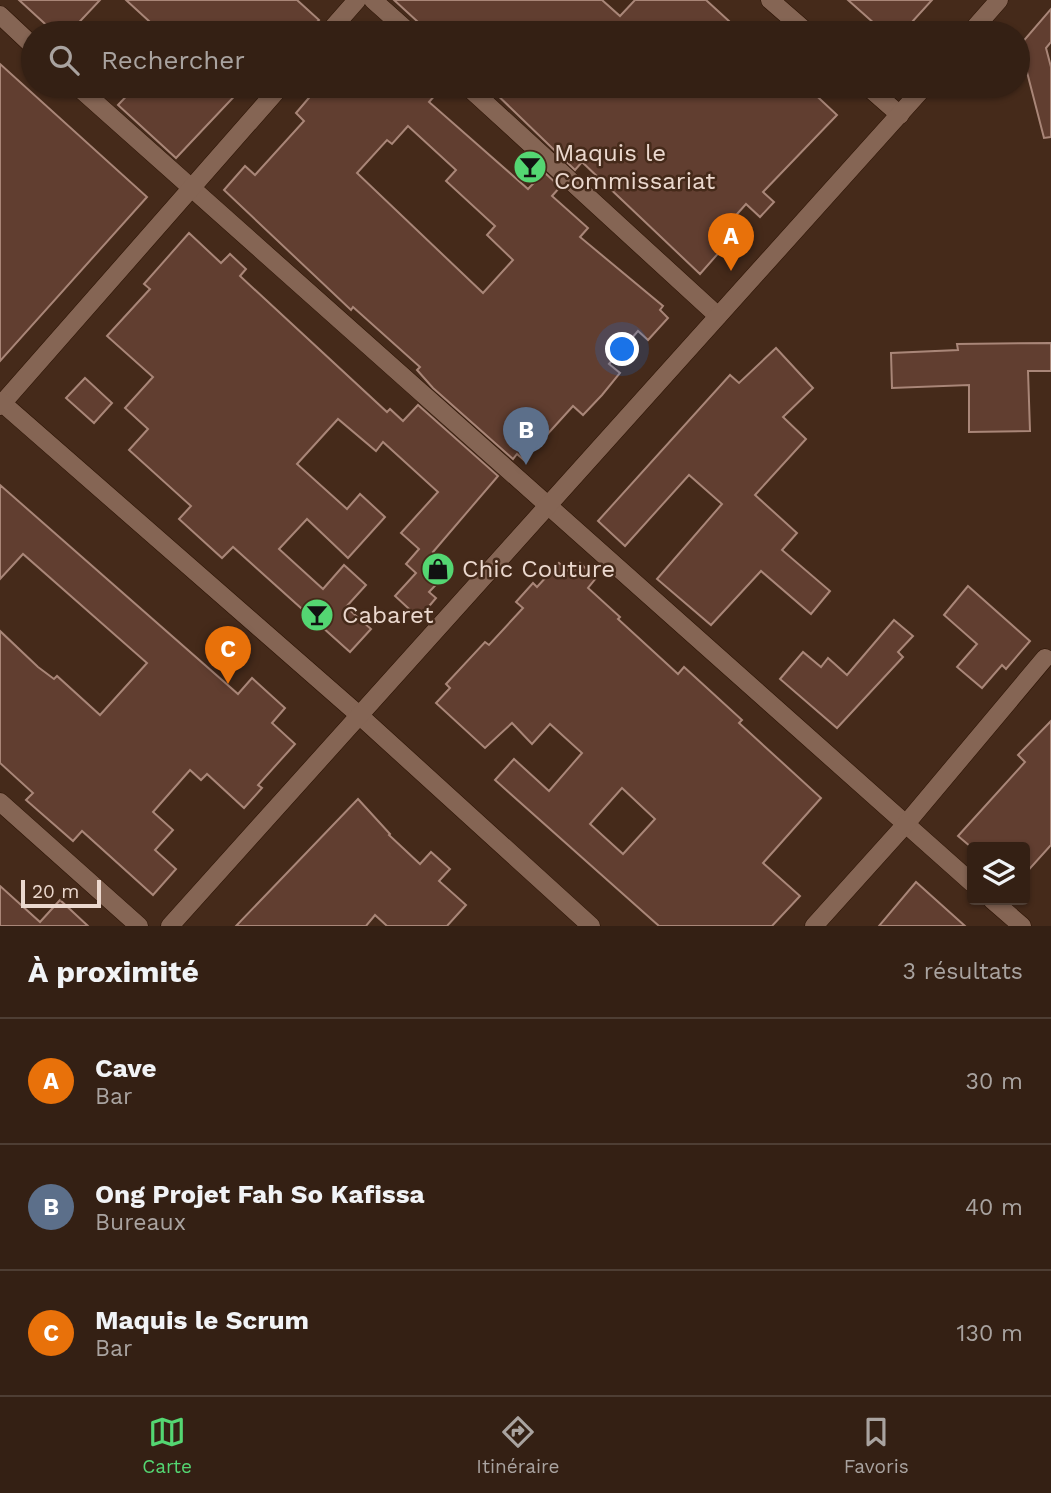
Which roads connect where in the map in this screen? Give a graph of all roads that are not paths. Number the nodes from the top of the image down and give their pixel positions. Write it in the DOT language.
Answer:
graph roads {
  1 [pos="357,0"];
  2 [pos="373,0"];
  3 [pos="770,0"];
  4 [pos="999,0"];
  5 [pos="0,15"];
  6 [pos="339,21"];
  7 [pos="397,21"];
  8 [pos="794,21"];
  9 [pos="981,21"];
  10 [pos="21,35"];
  11 [pos="90,98"];
  12 [pos="270,98"];
  13 [pos="480,98"];
  14 [pos="881,98"];
  15 [pos="915,98"];
  16 [pos="900,115"];
  17 [pos="189,188"];
  18 [pos="718,316"];
  19 [pos="1,403"];
  20 [pos="548,502"];
  21 [pos="1045,658"];
  22 [pos="359,715"];
  23 [pos="0,803"];
  24 [pos="905,825"];
  25 [pos="967,879"];
  26 [pos="998,905"];
  27 [pos="139,926"];
  28 [pos="170,926"];
  29 [pos="591,926"];
  30 [pos="814,926"];
  31 [pos="1022,926"];
  1 -- 6 [label="street"];
  2 -- 7 [label="street"];
  3 -- 8 [label="street"];
  4 -- 9 [label="street"];
  5 -- 10 [label="street"];
  11 -- 17 [label="street"];
  12 -- 17 [label="street"];
  13 -- 18 [label="street"];
  14 -- 16 [label="street"];
  15 -- 16 [label="street"];
  16 -- 18 [label="street"];
  17 -- 19 [label="street"];
  17 -- 20 [label="street"];
  18 -- 20 [label="street"];
  19 -- 22 [label="street"];
  20 -- 22 [label="street"];
  20 -- 24 [label="street"];
  21 -- 24 [label="street"];
  22 -- 28 [label="street"];
  22 -- 29 [label="street"];
  23 -- 27 [label="street"];
  24 -- 25 [label="street"];
  24 -- 30 [label="street"];
  26 -- 31 [label="street"];
}
